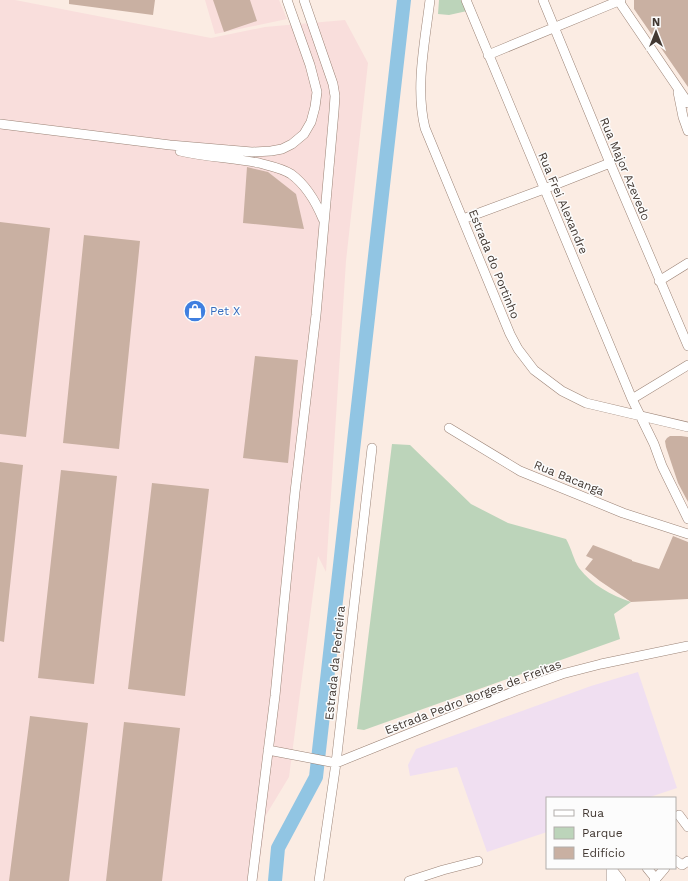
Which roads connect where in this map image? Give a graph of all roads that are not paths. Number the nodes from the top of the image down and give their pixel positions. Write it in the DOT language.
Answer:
graph roads {
  1 [pos="287,0"];
  2 [pos="304,0"];
  3 [pos="430,0"];
  4 [pos="466,0"];
  5 [pos="543,0"];
  6 [pos="619,0"];
  7 [pos="554,28"];
  8 [pos="488,55"];
  9 [pos="677,89"];
  10 [pos="688,103"];
  11 [pos="0,124"];
  12 [pos="688,131"];
  13 [pos="170,145"];
  14 [pos="610,163"];
  15 [pos="544,189"];
  16 [pos="463,219"];
  17 [pos="324,220"];
  18 [pos="688,263"];
  19 [pos="659,281"];
  20 [pos="688,346"];
  21 [pos="688,364"];
  22 [pos="632,399"];
  23 [pos="640,415"];
  24 [pos="688,427"];
  25 [pos="449,428"];
  26 [pos="372,448"];
  27 [pos="688,518"];
  28 [pos="688,534"];
  29 [pos="688,646"];
  30 [pos="268,750"];
  31 [pos="336,763"];
  32 [pos="681,815"];
  33 [pos="688,827"];
  34 [pos="478,861"];
  35 [pos="676,861"];
  36 [pos="688,861"];
  37 [pos="611,869"];
  38 [pos="612,869"];
  39 [pos="648,869"];
  40 [pos="664,869"];
  41 [pos="655,880"];
  42 [pos="252,881"];
  43 [pos="319,881"];
  44 [pos="409,881"];
  45 [pos="611,881"];
  46 [pos="621,881"];
  1 -- 13 [label="street"];
  2 -- 17 [label="street"];
  3 -- 16 [label="street, Estrada do Portinho"];
  4 -- 8 [label="street, Rua Frei Alexandre"];
  5 -- 7 [label="street, Rua Major Azevedo"];
  6 -- 7 [label="street"];
  6 -- 9 [label="street"];
  7 -- 8 [label="street"];
  7 -- 14 [label="street, Rua Major Azevedo"];
  8 -- 15 [label="street, Rua Frei Alexandre"];
  9 -- 10 [label="street"];
  9 -- 12 [label="street"];
  11 -- 13 [label="street"];
  13 -- 17 [label="street"];
  14 -- 15 [label="street"];
  14 -- 19 [label="street, Rua Major Azevedo"];
  15 -- 16 [label="street"];
  15 -- 22 [label="street, Rua Frei Alexandre"];
  16 -- 23 [label="street, Estrada do Portinho"];
  17 -- 30 [label="street"];
  18 -- 19 [label="street"];
  19 -- 20 [label="street, Rua Major Azevedo"];
  21 -- 22 [label="street"];
  22 -- 23 [label="street, Rua Frei Alexandre"];
  23 -- 24 [label="street, Estrada do Portinho"];
  23 -- 27 [label="street, Rua Frei Alexandre"];
  25 -- 28 [label="street, Rua Bacanga"];
  26 -- 31 [label="street, Estrada da Pedreira"];
  29 -- 31 [label="street, Estrada Pedro Borges de Freitas"];
  30 -- 31 [label="street"];
  30 -- 42 [label="street"];
  31 -- 43 [label="street, Estrada da Pedreira"];
  32 -- 33 [label="street"];
  34 -- 44 [label="street"];
  35 -- 36 [label="street"];
  37 -- 45 [label="street"];
  38 -- 46 [label="street"];
  39 -- 41 [label="street"];
  40 -- 41 [label="street"];
}
